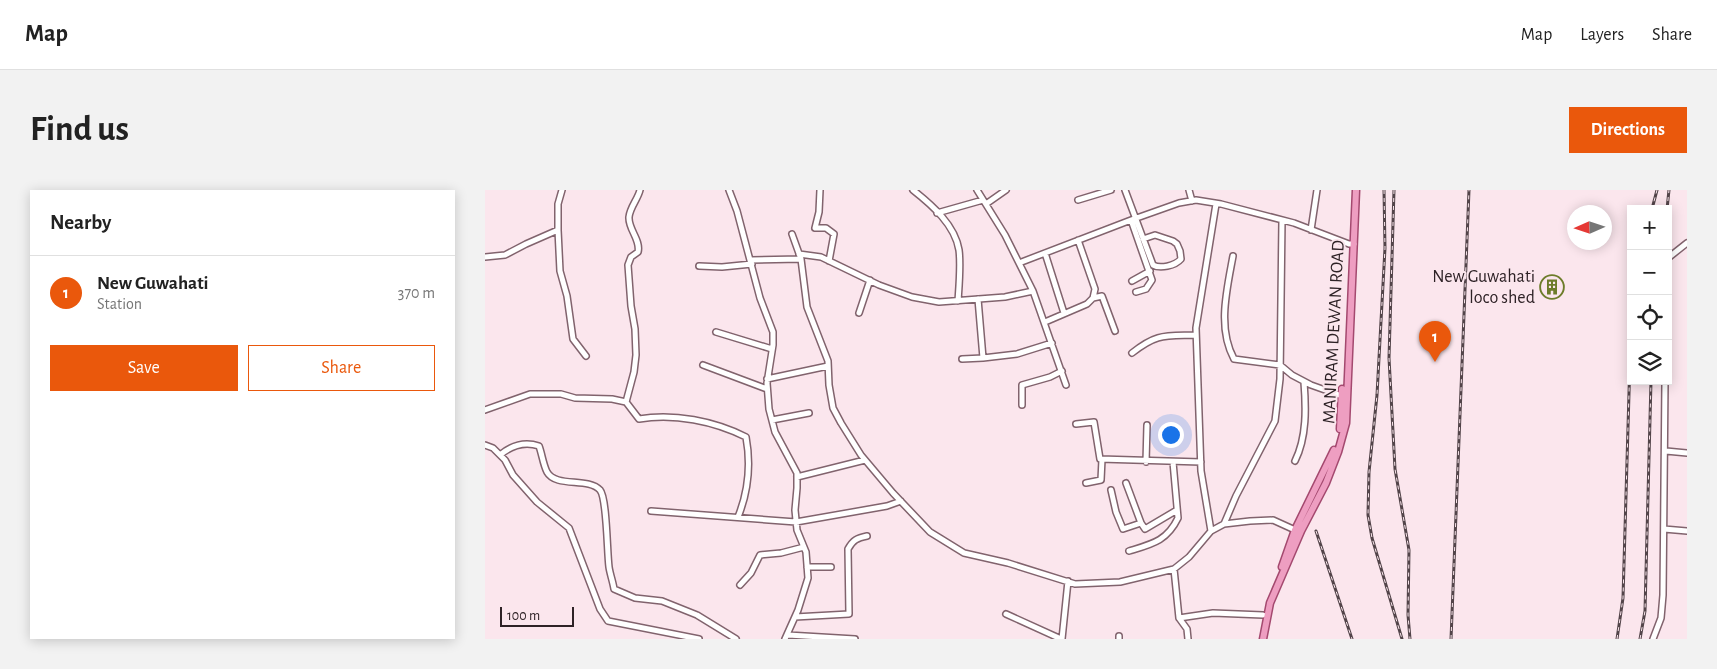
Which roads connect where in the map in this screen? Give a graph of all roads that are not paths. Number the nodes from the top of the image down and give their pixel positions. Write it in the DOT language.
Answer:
graph roads {
  1 [pos="562,190"];
  2 [pos="640,190"];
  3 [pos="729,190"];
  4 [pos="820,190"];
  5 [pos="913,190"];
  6 [pos="977,190"];
  7 [pos="1006,190"];
  8 [pos="1111,190"];
  9 [pos="1125,190"];
  10 [pos="1189,190"];
  11 [pos="1317,190"];
  12 [pos="1352,190"];
  13 [pos="1356,190"];
  14 [pos="1078,200"];
  15 [pos="1191,201"];
  16 [pos="984,202"];
  17 [pos="1215,204"];
  18 [pos="937,213"];
  19 [pos="1133,219"];
  20 [pos="1282,220"];
  21 [pos="558,230"];
  22 [pos="1311,230"];
  23 [pos="792,234"];
  24 [pos="1143,239"];
  25 [pos="1078,240"];
  26 [pos="1687,243"];
  27 [pos="1352,244"];
  28 [pos="1045,253"];
  29 [pos="1672,255"];
  30 [pos="800,256"];
  31 [pos="1233,256"];
  32 [pos="485,257"];
  33 [pos="829,261"];
  34 [pos="751,262"];
  35 [pos="1019,263"];
  36 [pos="699,266"];
  37 [pos="1150,271"];
  38 [pos="870,280"];
  39 [pos="1131,281"];
  40 [pos="1033,291"];
  41 [pos="1136,292"];
  42 [pos="1093,298"];
  43 [pos="978,299"];
  44 [pos="958,301"];
  45 [pos="859,313"];
  46 [pos="1064,313"];
  47 [pos="1045,322"];
  48 [pos="716,332"];
  49 [pos="1115,332"];
  50 [pos="1196,335"];
  51 [pos="1053,343"];
  52 [pos="772,349"];
  53 [pos="1132,353"];
  54 [pos="585,356"];
  55 [pos="962,358"];
  56 [pos="983,358"];
  57 [pos="703,365"];
  58 [pos="1280,365"];
  59 [pos="828,366"];
  60 [pos="1062,371"];
  61 [pos="767,379"];
  62 [pos="1305,382"];
  63 [pos="1066,385"];
  64 [pos="1665,385"];
  65 [pos="767,389"];
  66 [pos="1342,396"];
  67 [pos="625,402"];
  68 [pos="1022,405"];
  69 [pos="485,410"];
  70 [pos="809,413"];
  71 [pos="772,420"];
  72 [pos="1076,424"];
  73 [pos="1147,425"];
  74 [pos="485,445"];
  75 [pos="1666,451"];
  76 [pos="1687,453"];
  77 [pos="500,455"];
  78 [pos="1102,459"];
  79 [pos="865,460"];
  80 [pos="1295,461"];
  81 [pos="1146,462"];
  82 [pos="1173,462"];
  83 [pos="1201,462"];
  84 [pos="797,477"];
  85 [pos="1086,483"];
  86 [pos="1126,483"];
  87 [pos="1111,490"];
  88 [pos="901,501"];
  89 [pos="1177,510"];
  90 [pos="651,511"];
  91 [pos="738,517"];
  92 [pos="797,522"];
  93 [pos="1141,523"];
  94 [pos="1225,524"];
  95 [pos="1664,529"];
  96 [pos="1295,530"];
  97 [pos="1211,531"];
  98 [pos="1687,531"];
  99 [pos="867,536"];
  100 [pos="804,547"];
  101 [pos="1129,551"];
  102 [pos="807,567"];
  103 [pos="831,567"];
  104 [pos="1174,569"];
  105 [pos="1067,582"];
  106 [pos="740,585"];
  107 [pos="1006,614"];
  108 [pos="1263,615"];
  109 [pos="795,617"];
  110 [pos="1179,618"];
  111 [pos="786,637"];
  112 [pos="699,639"];
  113 [pos="736,639"];
  114 [pos="855,639"];
  115 [pos="1061,639"];
  116 [pos="1188,639"];
  117 [pos="1259,639"];
  118 [pos="1263,639"];
  119 [pos="1653,639"];
  1 -- 21 [label="street"];
  2 -- 67 [label="street"];
  3 -- 34 [label="street"];
  4 -- 33 [label="street"];
  5 -- 18 [label="street"];
  6 -- 16 [label="street"];
  7 -- 16 [label="street"];
  8 -- 14 [label="street"];
  9 -- 19 [label="street"];
  10 -- 15 [label="street"];
  11 -- 22 [label="street"];
  12 -- 27 [label="main road, MANIRAM DEWAN ROAD"];
  13 -- 27 [label="main road, MANIRAM DEWAN ROAD"];
  15 -- 17 [label="street"];
  15 -- 19 [label="street"];
  16 -- 18 [label="street"];
  16 -- 35 [label="street"];
  17 -- 20 [label="street"];
  17 -- 50 [label="street"];
  18 -- 44 [label="street"];
  19 -- 24 [label="street"];
  19 -- 25 [label="street"];
  19 -- 37 [label="street"];
  20 -- 22 [label="street"];
  20 -- 58 [label="street"];
  21 -- 32 [label="street"];
  21 -- 54 [label="street"];
  22 -- 27 [label="street"];
  23 -- 30 [label="street"];
  24 -- 24 [label="street"];
  25 -- 28 [label="street"];
  25 -- 42 [label="street"];
  26 -- 29 [label="street"];
  27 -- 66 [label="main road, MANIRAM DEWAN ROAD"];
  27 -- 118 [label="main road, MANIRAM DEWAN ROAD"];
  28 -- 35 [label="street"];
  28 -- 46 [label="street"];
  30 -- 33 [label="street"];
  30 -- 34 [label="street"];
  30 -- 59 [label="street"];
  31 -- 58 [label="street"];
  33 -- 38 [label="street"];
  34 -- 36 [label="street"];
  34 -- 52 [label="street"];
  35 -- 40 [label="street"];
  37 -- 39 [label="street"];
  37 -- 41 [label="street"];
  38 -- 44 [label="street"];
  38 -- 45 [label="street"];
  40 -- 43 [label="street"];
  40 -- 47 [label="street"];
  42 -- 46 [label="street"];
  42 -- 49 [label="street"];
  43 -- 44 [label="street"];
  43 -- 56 [label="street"];
  46 -- 47 [label="street"];
  47 -- 51 [label="street"];
  48 -- 52 [label="street"];
  50 -- 53 [label="street"];
  50 -- 83 [label="street"];
  51 -- 56 [label="street"];
  51 -- 60 [label="street"];
  52 -- 61 [label="street"];
  55 -- 56 [label="street"];
  57 -- 65 [label="street"];
  58 -- 62 [label="street"];
  58 -- 94 [label="street"];
  59 -- 61 [label="street"];
  59 -- 79 [label="street"];
  60 -- 63 [label="street"];
  60 -- 68 [label="street"];
  61 -- 65 [label="street"];
  62 -- 66 [label="street"];
  62 -- 80 [label="street"];
  64 -- 75 [label="street"];
  65 -- 71 [label="street"];
  66 -- 96 [label="main road, MANIRAM DEWAN ROAD"];
  67 -- 69 [label="street"];
  67 -- 91 [label="street"];
  70 -- 71 [label="street"];
  71 -- 84 [label="street"];
  72 -- 78 [label="street"];
  73 -- 81 [label="street"];
  74 -- 77 [label="street"];
  75 -- 76 [label="street"];
  75 -- 95 [label="street"];
  77 -- 112 [label="street"];
  77 -- 113 [label="street"];
  78 -- 81 [label="street"];
  78 -- 85 [label="street"];
  79 -- 84 [label="street"];
  79 -- 88 [label="street"];
  81 -- 82 [label="street"];
  82 -- 83 [label="street"];
  82 -- 89 [label="street"];
  83 -- 97 [label="street"];
  84 -- 92 [label="street"];
  86 -- 93 [label="street"];
  87 -- 93 [label="street"];
  88 -- 92 [label="street"];
  88 -- 105 [label="street"];
  89 -- 93 [label="street"];
  89 -- 101 [label="street"];
  90 -- 91 [label="street"];
  91 -- 92 [label="street"];
  92 -- 100 [label="street"];
  94 -- 96 [label="street"];
  94 -- 97 [label="street"];
  95 -- 98 [label="street"];
  95 -- 119 [label="street"];
  96 -- 108 [label="main road, MANIRAM DEWAN ROAD"];
  97 -- 104 [label="street"];
  99 -- 109 [label="street"];
  100 -- 102 [label="street"];
  100 -- 106 [label="street"];
  102 -- 103 [label="street"];
  102 -- 109 [label="street"];
  104 -- 105 [label="street"];
  104 -- 110 [label="street"];
  105 -- 115 [label="street"];
  107 -- 115 [label="street"];
  108 -- 110 [label="street"];
  108 -- 117 [label="main road, MANIRAM DEWAN ROAD"];
  109 -- 111 [label="street"];
  110 -- 116 [label="street"];
  111 -- 114 [label="street"];
}
